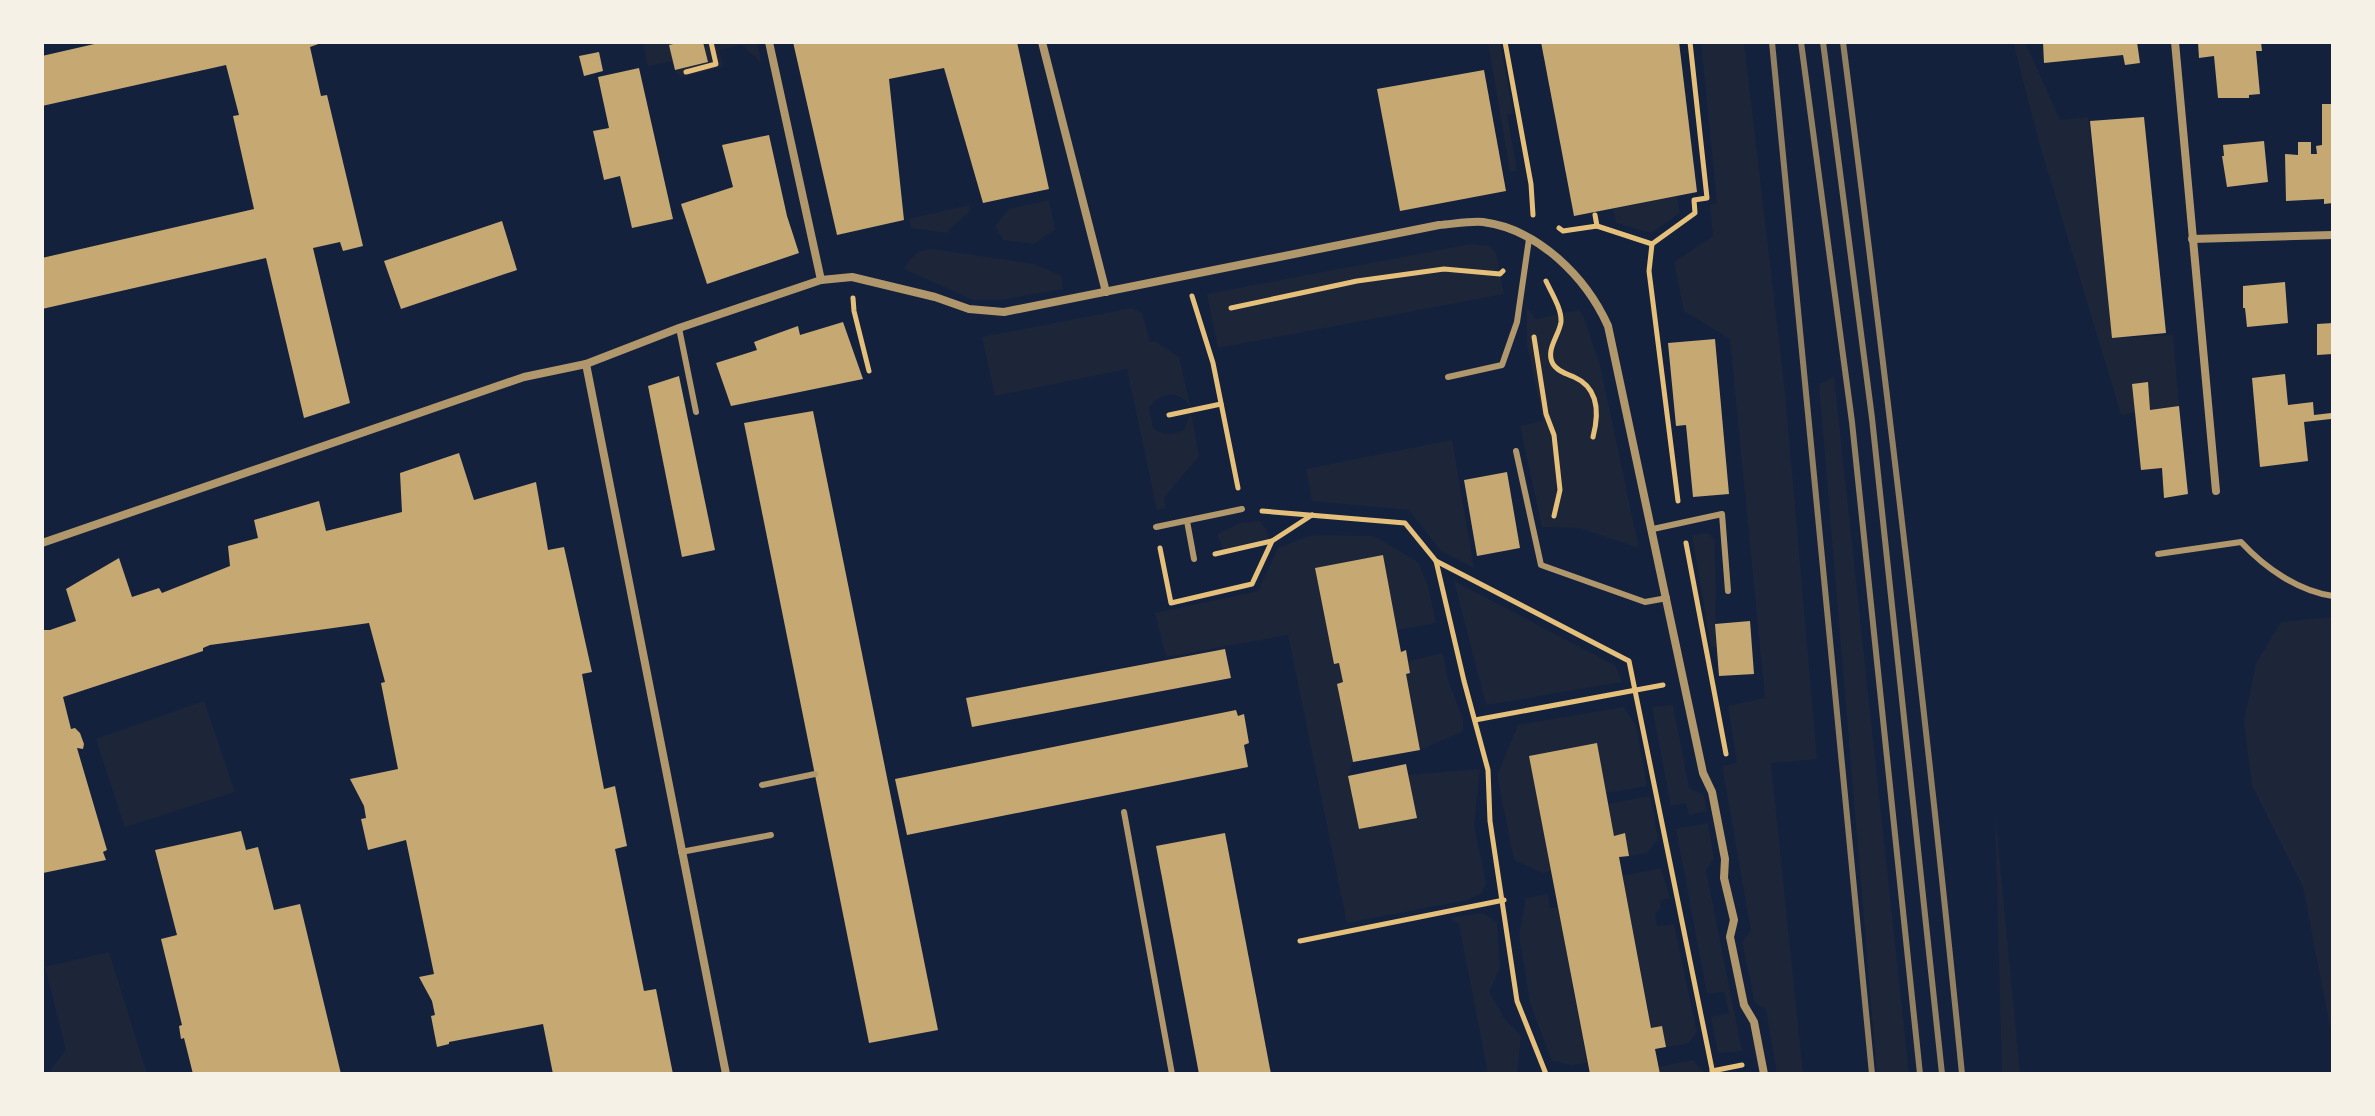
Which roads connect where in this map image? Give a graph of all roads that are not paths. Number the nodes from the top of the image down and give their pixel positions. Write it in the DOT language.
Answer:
graph roads {
  1 [pos="769,42"];
  2 [pos="1042,42"];
  3 [pos="2175,42"];
  4 [pos="2333,235"];
  5 [pos="1529,239"];
  6 [pos="2192,239"];
  7 [pos="821,280"];
  8 [pos="1106,292"];
  9 [pos="679,328"];
  10 [pos="586,364"];
  11 [pos="1448,377"];
  12 [pos="696,412"];
  13 [pos="1516,451"];
  14 [pos="2216,491"];
  15 [pos="1242,509"];
  16 [pos="1187,521"];
  17 [pos="1156,527"];
  18 [pos="1653,529"];
  19 [pos="42,543"];
  20 [pos="2158,554"];
  21 [pos="1194,559"];
  22 [pos="1728,591"];
  23 [pos="2333,596"];
  24 [pos="1667,598"];
  25 [pos="815,774"];
  26 [pos="762,785"];
  27 [pos="1124,812"];
  28 [pos="771,835"];
  29 [pos="681,852"];
  30 [pos="726,1074"];
  31 [pos="1172,1074"];
  32 [pos="1764,1074"];
  1 -- 7 [label="street"];
  2 -- 8 [label="street"];
  3 -- 6 [label="street"];
  4 -- 6 [label="street"];
  5 -- 8 [label="street"];
  5 -- 11 [label="lane"];
  5 -- 18 [label="street"];
  6 -- 14 [label="street"];
  7 -- 8 [label="street"];
  7 -- 9 [label="street"];
  9 -- 10 [label="street"];
  9 -- 12 [label="lane"];
  10 -- 19 [label="street"];
  10 -- 29 [label="street"];
  13 -- 24 [label="lane"];
  15 -- 16 [label="lane"];
  16 -- 17 [label="lane"];
  16 -- 21 [label="lane"];
  18 -- 22 [label="lane"];
  18 -- 24 [label="street"];
  20 -- 23 [label="lane"];
  24 -- 32 [label="street"];
  25 -- 26 [label="lane"];
  27 -- 31 [label="lane"];
  28 -- 29 [label="lane"];
  29 -- 30 [label="street"];
}
